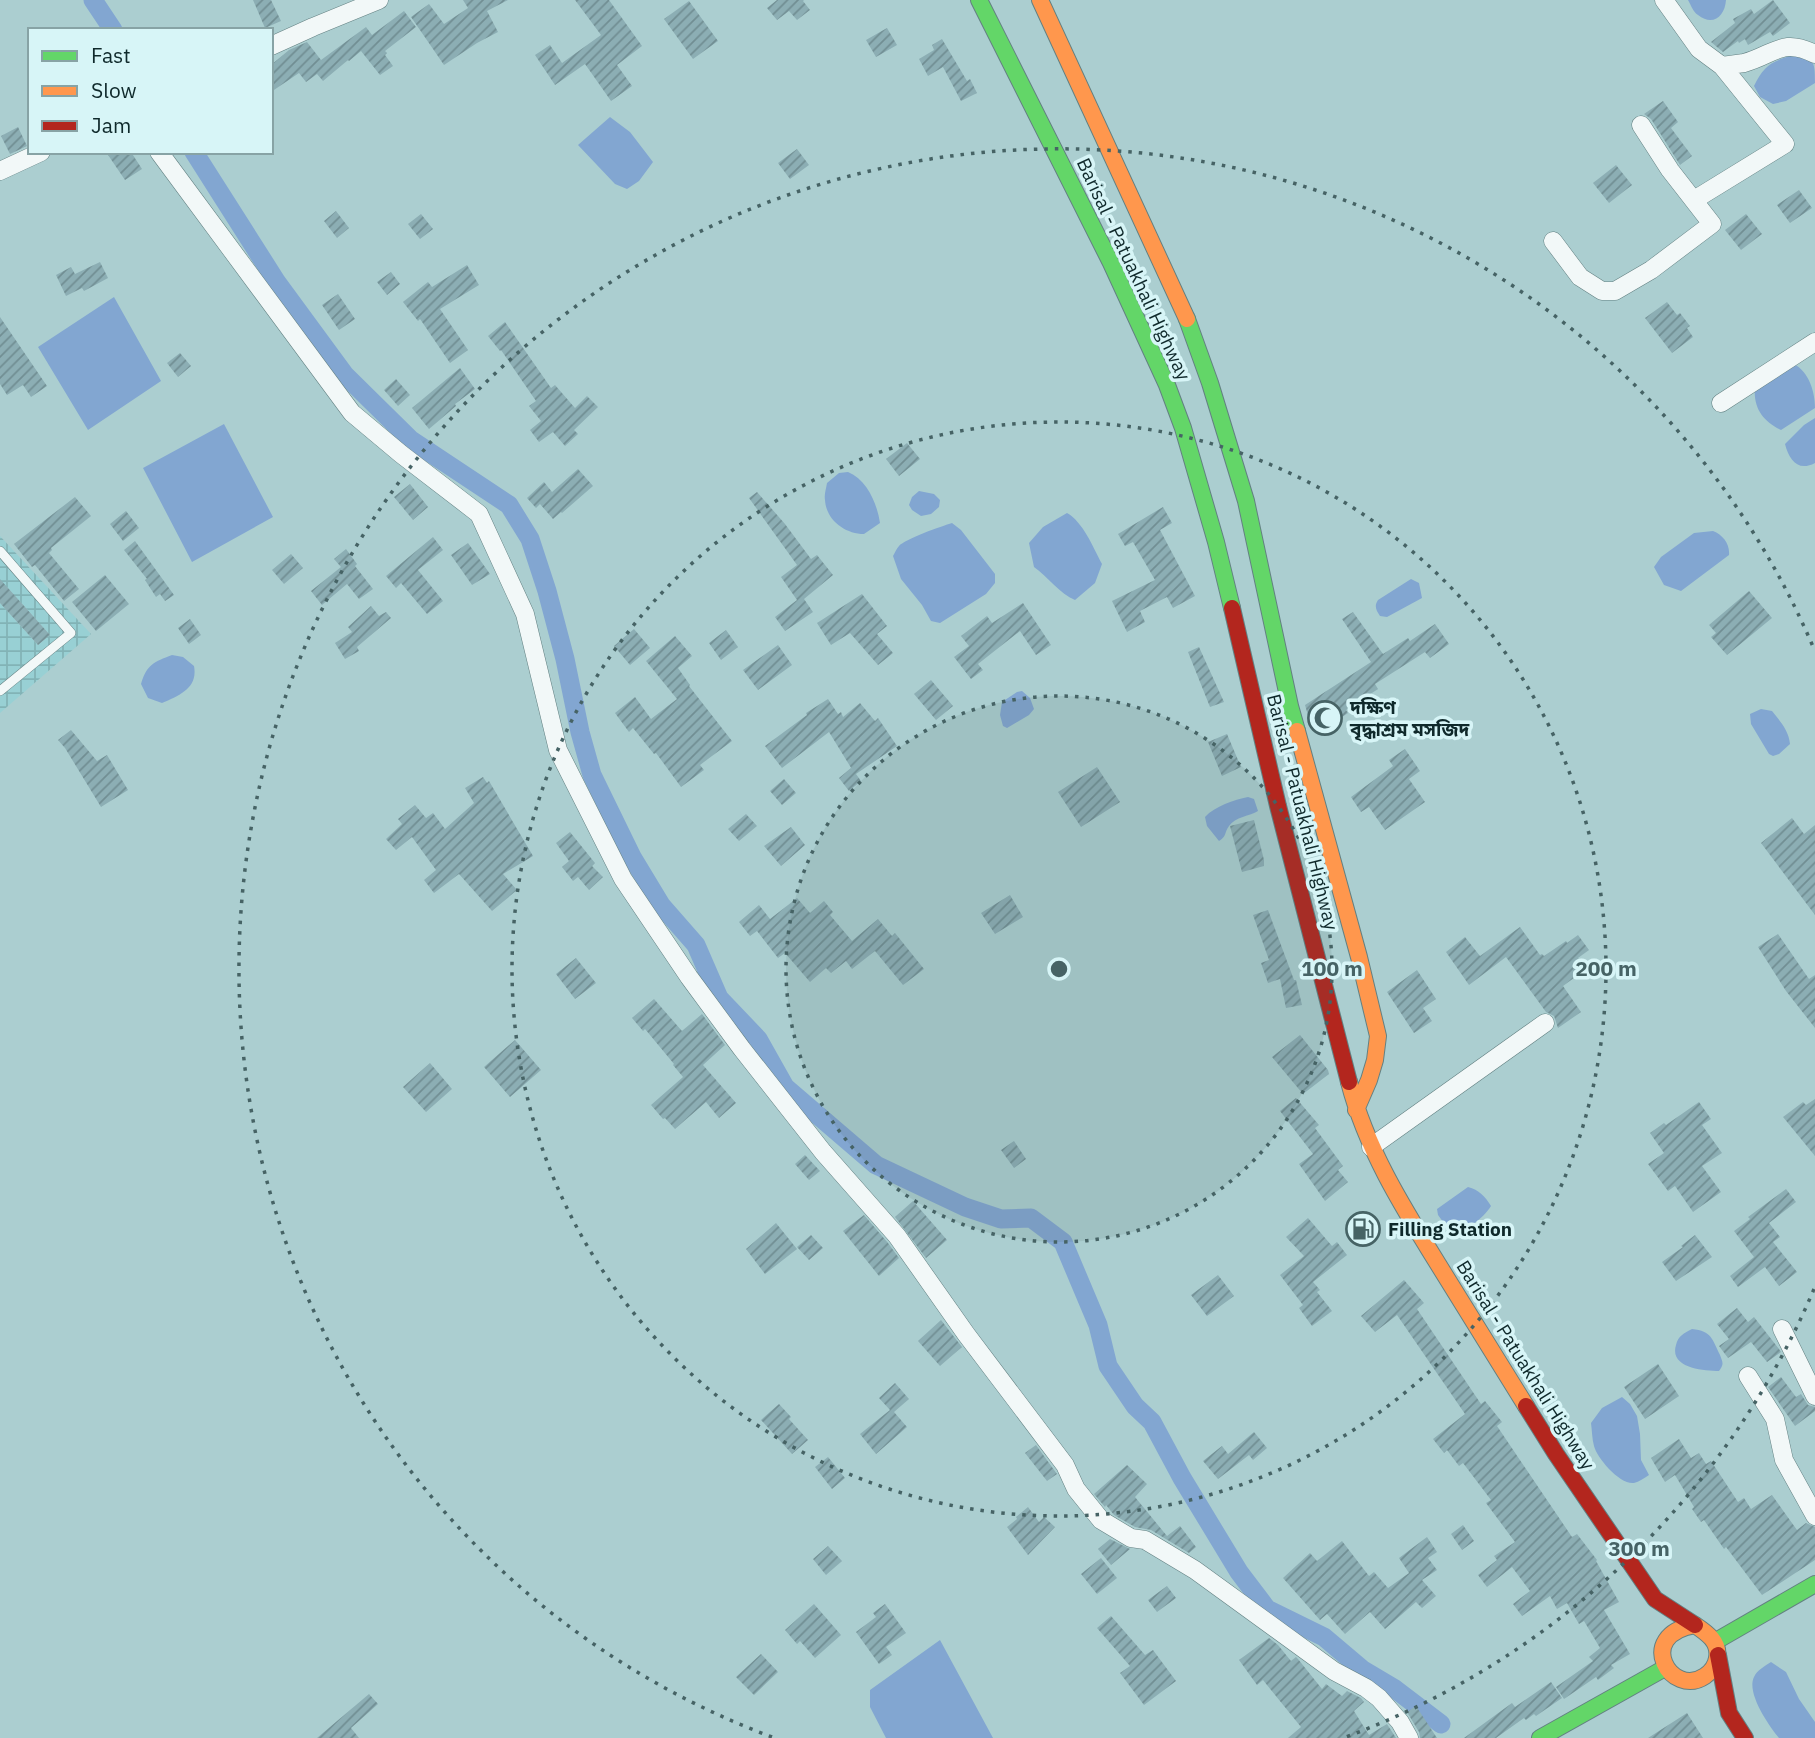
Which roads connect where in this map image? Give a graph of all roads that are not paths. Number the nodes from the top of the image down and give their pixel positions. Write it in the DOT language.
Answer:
graph roads {
  1 [pos="379,0"];
  2 [pos="979,0"];
  3 [pos="1040,0"];
  4 [pos="1664,0"];
  5 [pos="273,45"];
  6 [pos="1815,54"];
  7 [pos="1722,66"];
  8 [pos="1642,125"];
  9 [pos="37,154"];
  10 [pos="160,154"];
  11 [pos="0,171"];
  12 [pos="1694,200"];
  13 [pos="1553,241"];
  14 [pos="1815,342"];
  15 [pos="1721,403"];
  16 [pos="0,551"];
  17 [pos="0,691"];
  18 [pos="1545,1023"];
  19 [pos="1356,1110"];
  20 [pos="1371,1147"];
  21 [pos="1782,1329"];
  22 [pos="1748,1376"];
  23 [pos="1815,1396"];
  24 [pos="1815,1516"];
  25 [pos="1815,1584"];
  26 [pos="1656,1599"];
  27 [pos="1695,1625"];
  28 [pos="1663,1644"];
  29 [pos="1717,1648"];
  30 [pos="1665,1668"];
  31 [pos="1678,1679"];
  32 [pos="1730,1713"];
  33 [pos="1409,1738"];
  34 [pos="1540,1738"];
  35 [pos="1745,1738"];
  1 -- 5 [label="street"];
  2 -- 19 [label="main road, Barisal - Patuakhali Highway"];
  3 -- 19 [label="main road"];
  4 -- 7 [label="street"];
  6 -- 7 [label="street"];
  7 -- 12 [label="street"];
  8 -- 12 [label="street"];
  9 -- 11 [label="street"];
  10 -- 33 [label="street"];
  12 -- 13 [label="street"];
  14 -- 15 [label="street"];
  16 -- 17 [label="lane"];
  18 -- 20 [label="street"];
  19 -- 20 [label="main road, Barisal - Patuakhali Highway"];
  20 -- 26 [label="main road, Barisal - Patuakhali Highway"];
  21 -- 23 [label="street"];
  22 -- 24 [label="street"];
  25 -- 29 [label="main road"];
  26 -- 27 [label="main road, Barisal - Patuakhali Highway"];
  26 -- 28 [label="main road, Barisal - Patuakhali Highway"];
  27 -- 28 [label="main road"];
  27 -- 29 [label="main road"];
  28 -- 30 [label="main road"];
  29 -- 31 [label="main road"];
  29 -- 32 [label="main road"];
  30 -- 31 [label="main road"];
  30 -- 34 [label="main road"];
  31 -- 32 [label="main road"];
  32 -- 35 [label="main road"];
}
